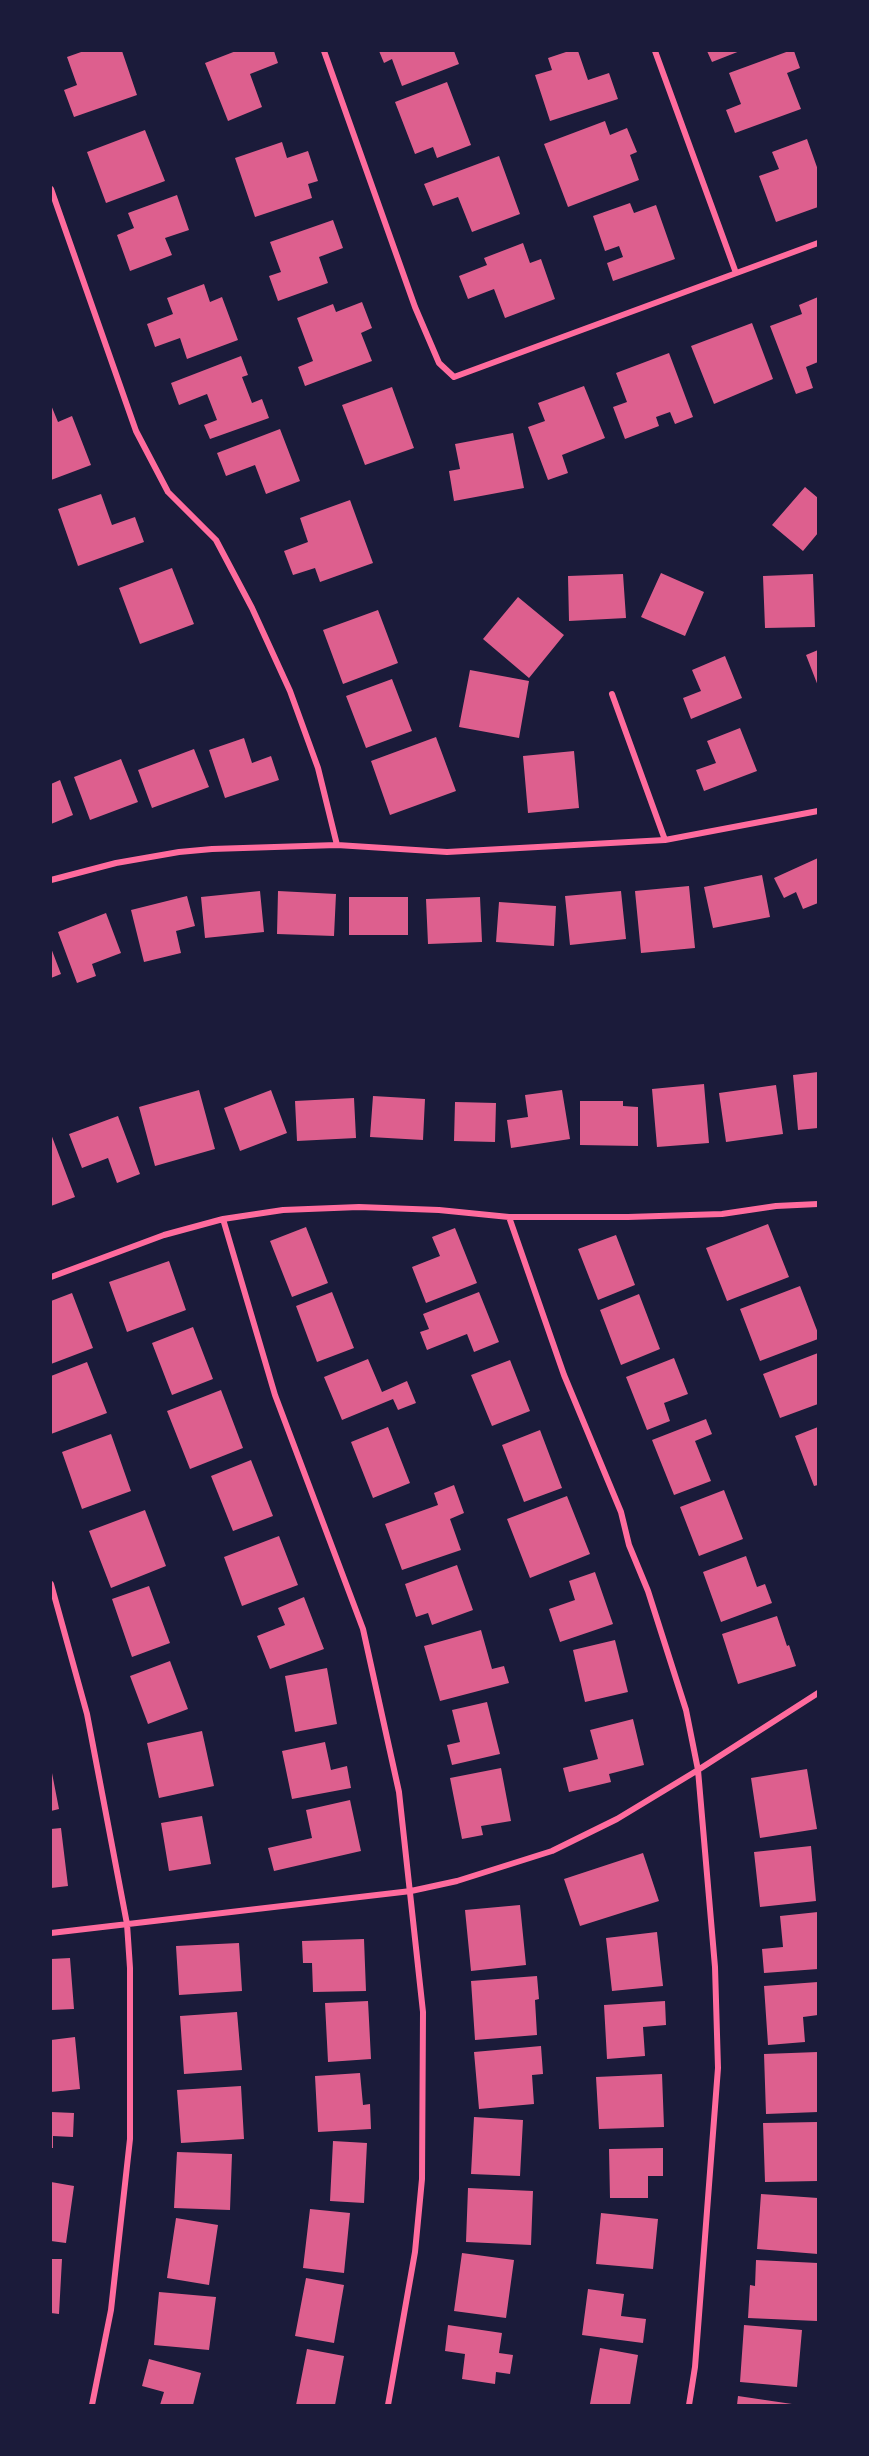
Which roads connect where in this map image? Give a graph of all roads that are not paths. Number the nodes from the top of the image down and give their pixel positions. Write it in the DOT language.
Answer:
graph roads {
  1 [pos="324,51"];
  2 [pos="655,51"];
  3 [pos="51,189"];
  4 [pos="818,243"];
  5 [pos="736,273"];
  6 [pos="612,694"];
  7 [pos="818,811"];
  8 [pos="665,840"];
  9 [pos="336,845"];
  10 [pos="51,880"];
  11 [pos="818,1204"];
  12 [pos="509,1217"];
  13 [pos="223,1219"];
  14 [pos="51,1277"];
  15 [pos="51,1584"];
  16 [pos="818,1693"];
  17 [pos="698,1770"];
  18 [pos="411,1891"];
  19 [pos="127,1924"];
  20 [pos="51,1933"];
  21 [pos="92,2405"];
  22 [pos="388,2405"];
  23 [pos="689,2405"];
  1 -- 5 [label="street"];
  2 -- 5 [label="street"];
  3 -- 9 [label="street"];
  4 -- 5 [label="street"];
  6 -- 8 [label="street"];
  7 -- 8 [label="street"];
  8 -- 9 [label="street"];
  9 -- 10 [label="street"];
  11 -- 12 [label="street"];
  12 -- 13 [label="street"];
  12 -- 17 [label="street"];
  13 -- 14 [label="street"];
  13 -- 18 [label="street"];
  15 -- 19 [label="street"];
  16 -- 17 [label="street"];
  17 -- 18 [label="street"];
  17 -- 23 [label="street"];
  18 -- 19 [label="street"];
  18 -- 22 [label="street"];
  19 -- 20 [label="street"];
  19 -- 21 [label="street"];
}
